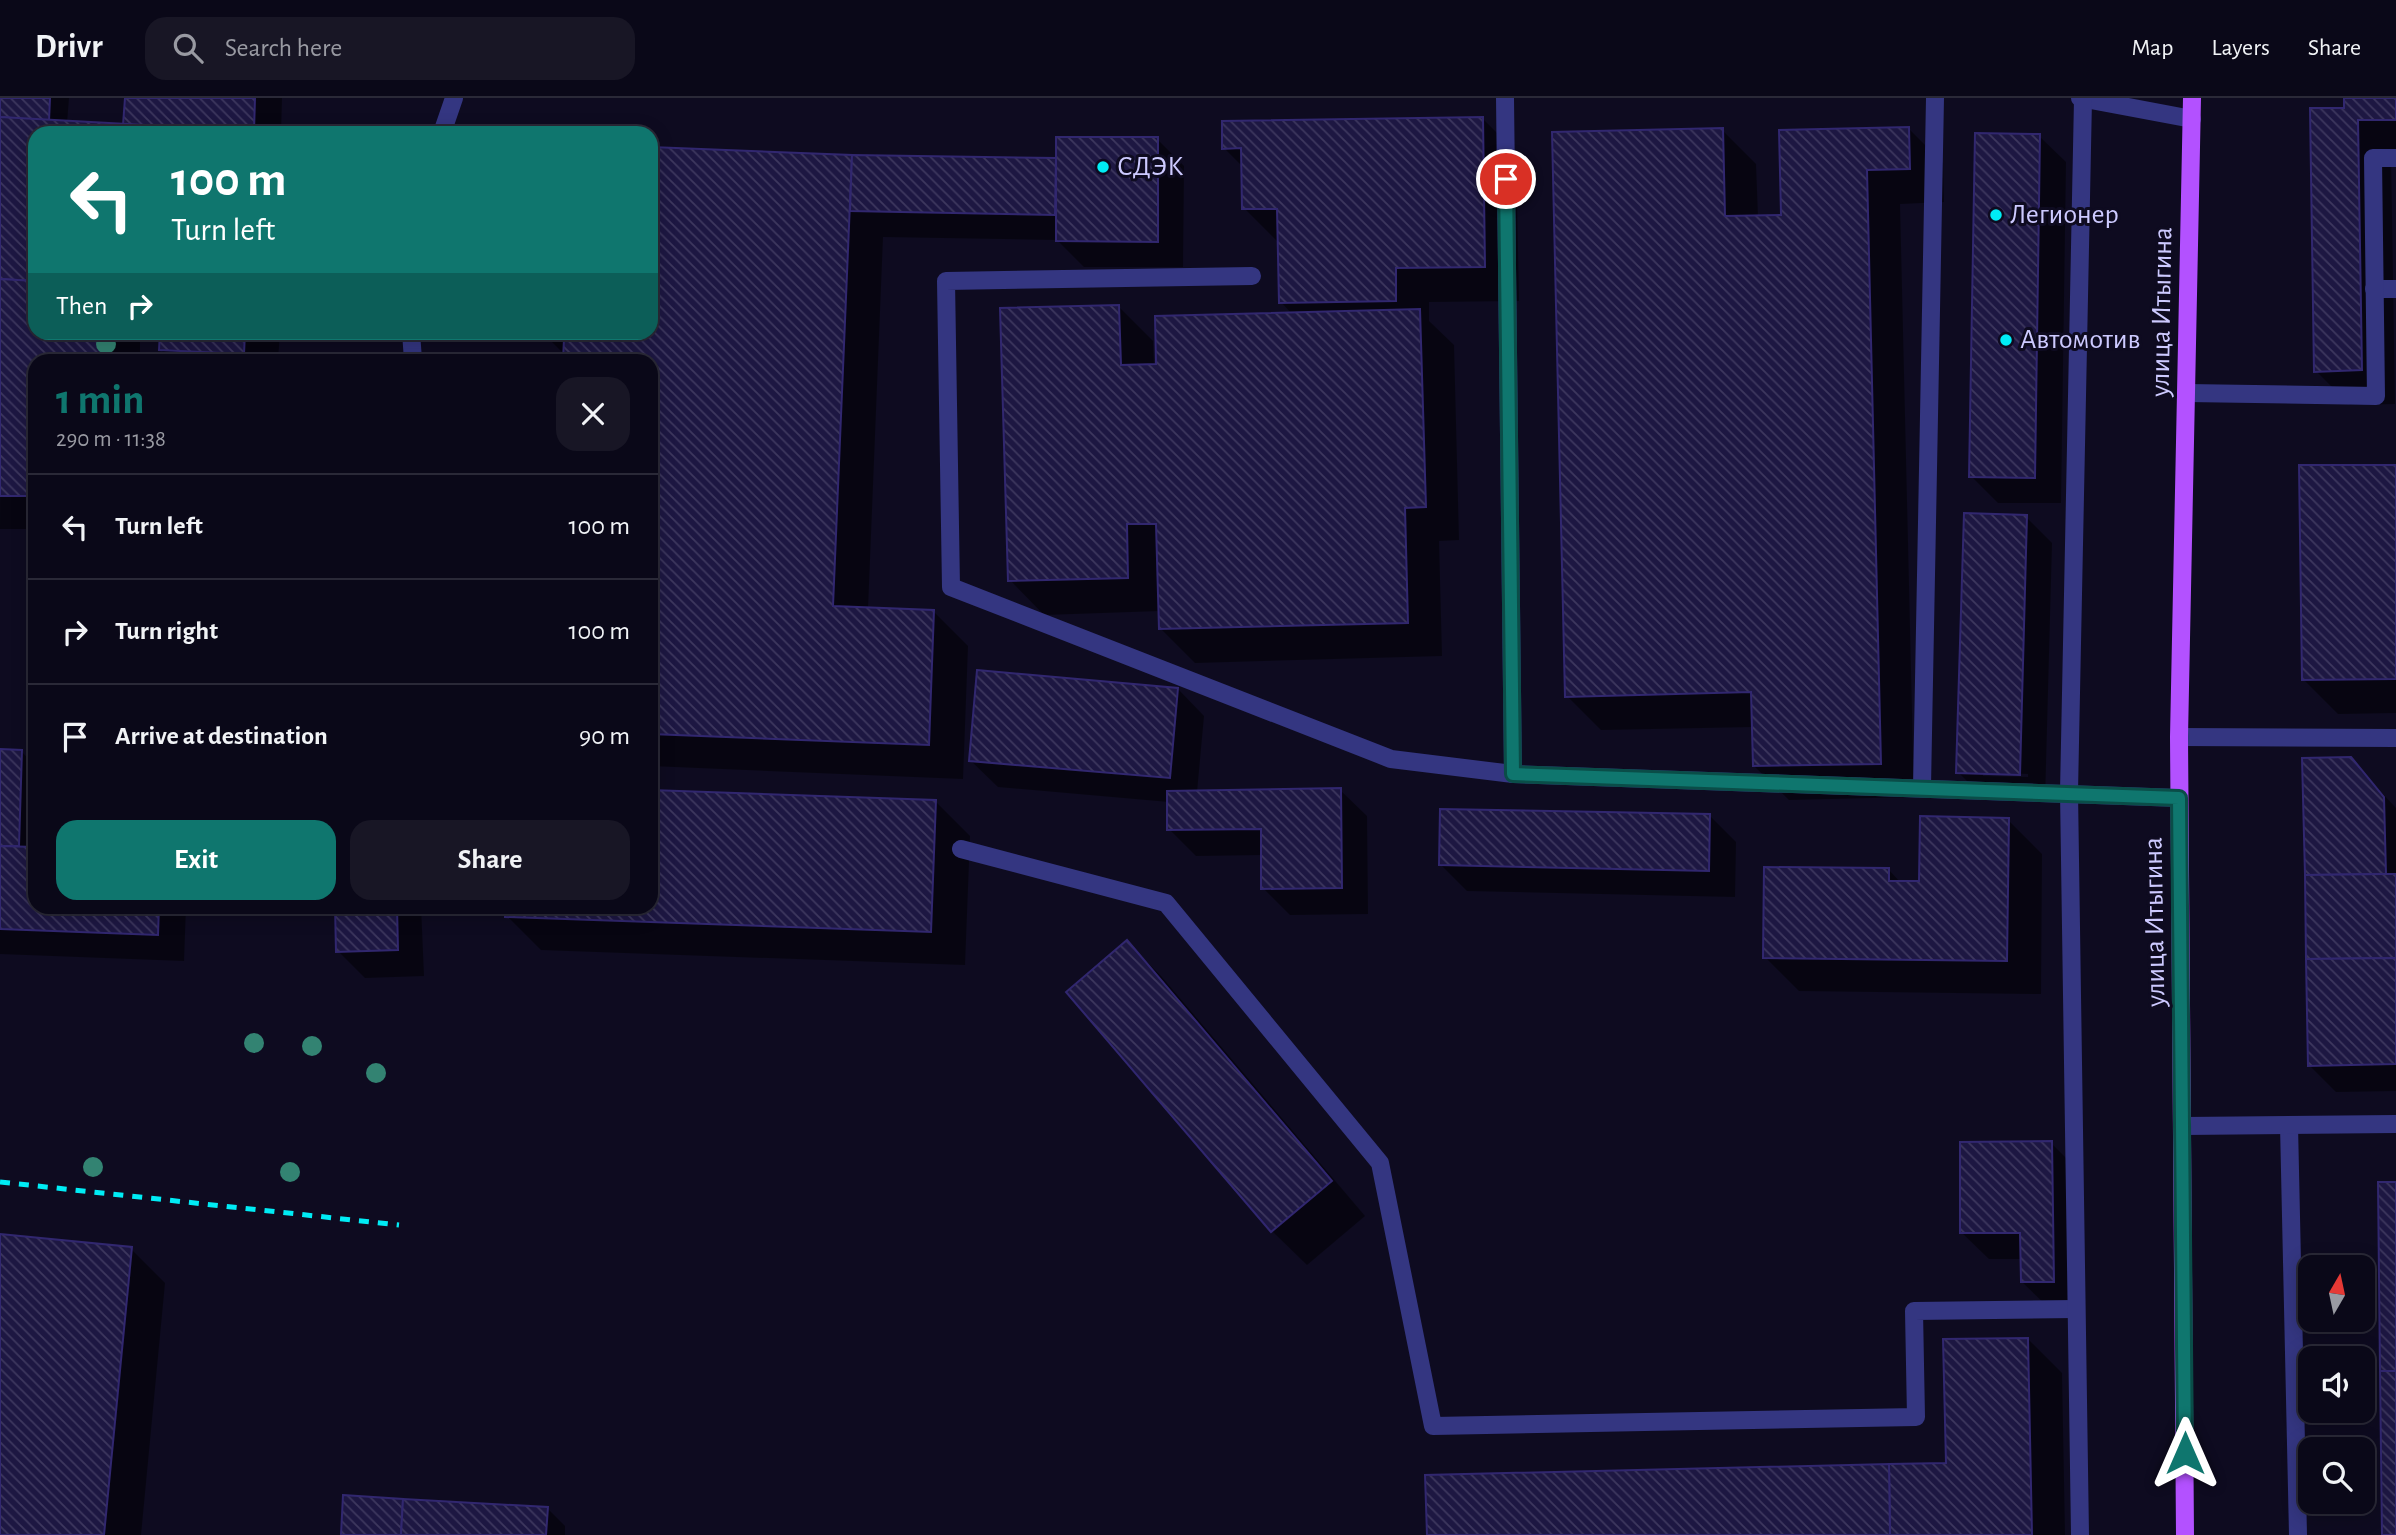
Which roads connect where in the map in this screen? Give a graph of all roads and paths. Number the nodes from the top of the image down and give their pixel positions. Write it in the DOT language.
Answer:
graph roads {
  1 [pos="454,98"];
  2 [pos="1505,98"];
  3 [pos="1936,98"];
  4 [pos="2081,98"];
  5 [pos="2192,98"];
  6 [pos="2192,119"];
  7 [pos="444,126"];
  8 [pos="2396,158"];
  9 [pos="1252,276"];
  10 [pos="2374,289"];
  11 [pos="2396,289"];
  12 [pos="2187,393"];
  13 [pos="2179,737"];
  14 [pos="2396,738"];
  15 [pos="1513,774"];
  16 [pos="1922,787"];
  17 [pos="2069,792"];
  18 [pos="2179,798"];
  19 [pos="961,849"];
  20 [pos="2396,1124"];
  21 [pos="2289,1125"];
  22 [pos="2184,1126"];
  23 [pos="2075,1309"];
  24 [pos="2080,1535"];
  25 [pos="2185,1535"];
  26 [pos="2298,1535"];
  1 -- 7 [label="lane"];
  2 -- 15 [label="lane"];
  3 -- 16 [label="lane"];
  4 -- 6 [label="lane"];
  4 -- 17 [label="lane"];
  5 -- 6 [label="main road, улица Итыгина"];
  6 -- 12 [label="main road, улица Итыгина"];
  8 -- 10 [label="lane"];
  9 -- 15 [label="lane"];
  10 -- 11 [label="lane"];
  10 -- 12 [label="lane"];
  12 -- 13 [label="main road, улица Итыгина"];
  13 -- 14 [label="lane"];
  13 -- 18 [label="main road, улица Итыгина"];
  15 -- 16 [label="lane"];
  16 -- 17 [label="lane"];
  17 -- 18 [label="lane"];
  17 -- 23 [label="lane"];
  18 -- 22 [label="main road, улица Итыгина"];
  19 -- 23 [label="lane"];
  20 -- 21 [label="lane"];
  21 -- 22 [label="lane"];
  21 -- 26 [label="lane"];
  22 -- 25 [label="main road, улица Итыгина"];
  23 -- 24 [label="lane"];
}
